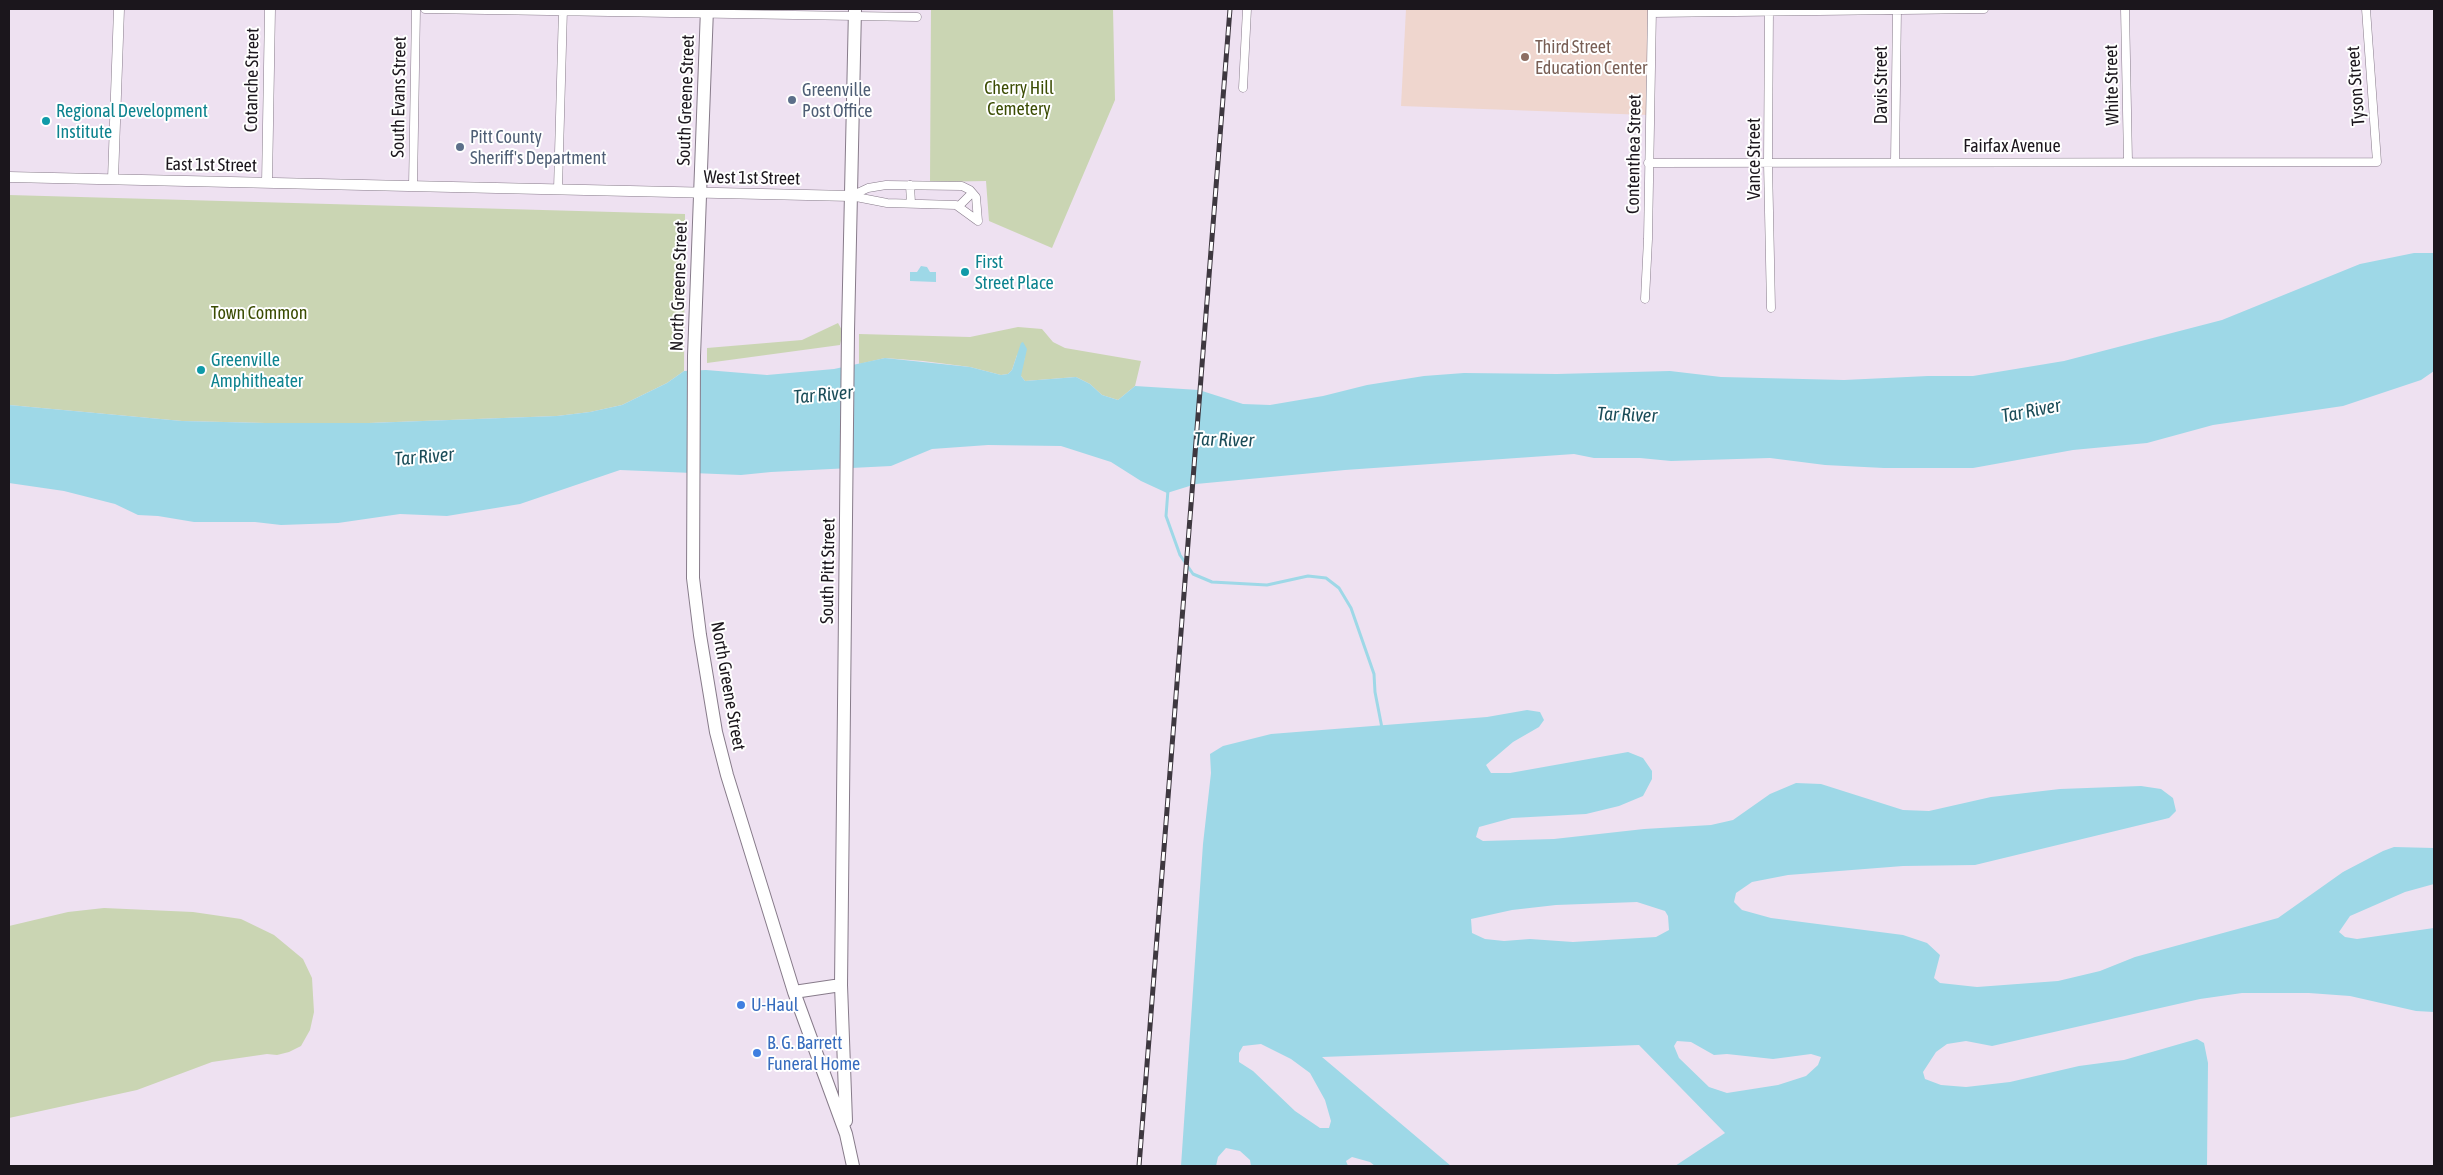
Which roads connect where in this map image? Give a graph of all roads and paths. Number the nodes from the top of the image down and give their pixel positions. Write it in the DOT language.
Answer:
graph roads {
  1 [pos="119,9"];
  2 [pos="270,9"];
  3 [pos="416,9"];
  4 [pos="426,9"];
  5 [pos="1247,9"];
  6 [pos="1770,9"];
  7 [pos="1897,9"];
  8 [pos="1984,9"];
  9 [pos="2125,9"];
  10 [pos="2366,9"];
  11 [pos="563,10"];
  12 [pos="707,11"];
  13 [pos="1652,11"];
  14 [pos="855,13"];
  15 [pos="917,17"];
  16 [pos="1243,88"];
  17 [pos="2128,161"];
  18 [pos="1896,162"];
  19 [pos="2377,162"];
  20 [pos="1768,163"];
  21 [pos="1648,164"];
  22 [pos="9,177"];
  23 [pos="113,179"];
  24 [pos="267,183"];
  25 [pos="910,185"];
  26 [pos="413,186"];
  27 [pos="558,189"];
  28 [pos="700,193"];
  29 [pos="972,193"];
  30 [pos="851,196"];
  31 [pos="911,203"];
  32 [pos="959,206"];
  33 [pos="1645,299"];
  34 [pos="1771,308"];
  35 [pos="841,986"];
  36 [pos="794,992"];
  37 [pos="846,1134"];
  38 [pos="853,1166"];
  1 -- 23 [label="street"];
  2 -- 24 [label="street, Cotanche Street"];
  3 -- 26 [label="street, South Evans Street"];
  4 -- 11 [label="street"];
  5 -- 16 [label="street"];
  6 -- 7 [label="street"];
  6 -- 13 [label="street"];
  6 -- 20 [label="street, Vance Street"];
  7 -- 8 [label="street"];
  7 -- 18 [label="street, Davis Street"];
  9 -- 17 [label="street, White Street"];
  10 -- 19 [label="street, Tyson Street"];
  11 -- 12 [label="street"];
  11 -- 27 [label="street"];
  12 -- 14 [label="street"];
  12 -- 28 [label="main road, South Greene Street"];
  13 -- 21 [label="street, Contenthea Street"];
  14 -- 15 [label="street"];
  14 -- 30 [label="main road, South Pitt Street"];
  17 -- 18 [label="street, Fairfax Avenue"];
  17 -- 19 [label="street, Fairfax Avenue"];
  18 -- 20 [label="street, Fairfax Avenue"];
  20 -- 21 [label="street, Fairfax Avenue"];
  20 -- 34 [label="street, Vance Street"];
  21 -- 33 [label="street, Contenthea Street"];
  22 -- 23 [label="street, East 1st Street"];
  23 -- 24 [label="street, East 1st Street"];
  24 -- 26 [label="street, East 1st Street"];
  25 -- 29 [label="street"];
  25 -- 30 [label="street"];
  25 -- 31 [label="street"];
  26 -- 27 [label="street, West 1st Street"];
  27 -- 28 [label="street, West 1st Street"];
  28 -- 30 [label="street, West 1st Street"];
  28 -- 36 [label="main road, North Greene Street"];
  29 -- 32 [label="street"];
  29 -- 32 [label="street"];
  30 -- 31 [label="street"];
  30 -- 35 [label="main road, South Pitt Street"];
  31 -- 32 [label="street"];
  35 -- 36 [label="main road"];
  35 -- 37 [label="main road, South Pitt Street"];
  36 -- 37 [label="main road, North Greene Street"];
  37 -- 38 [label="main road, North Greene Street"];
}
